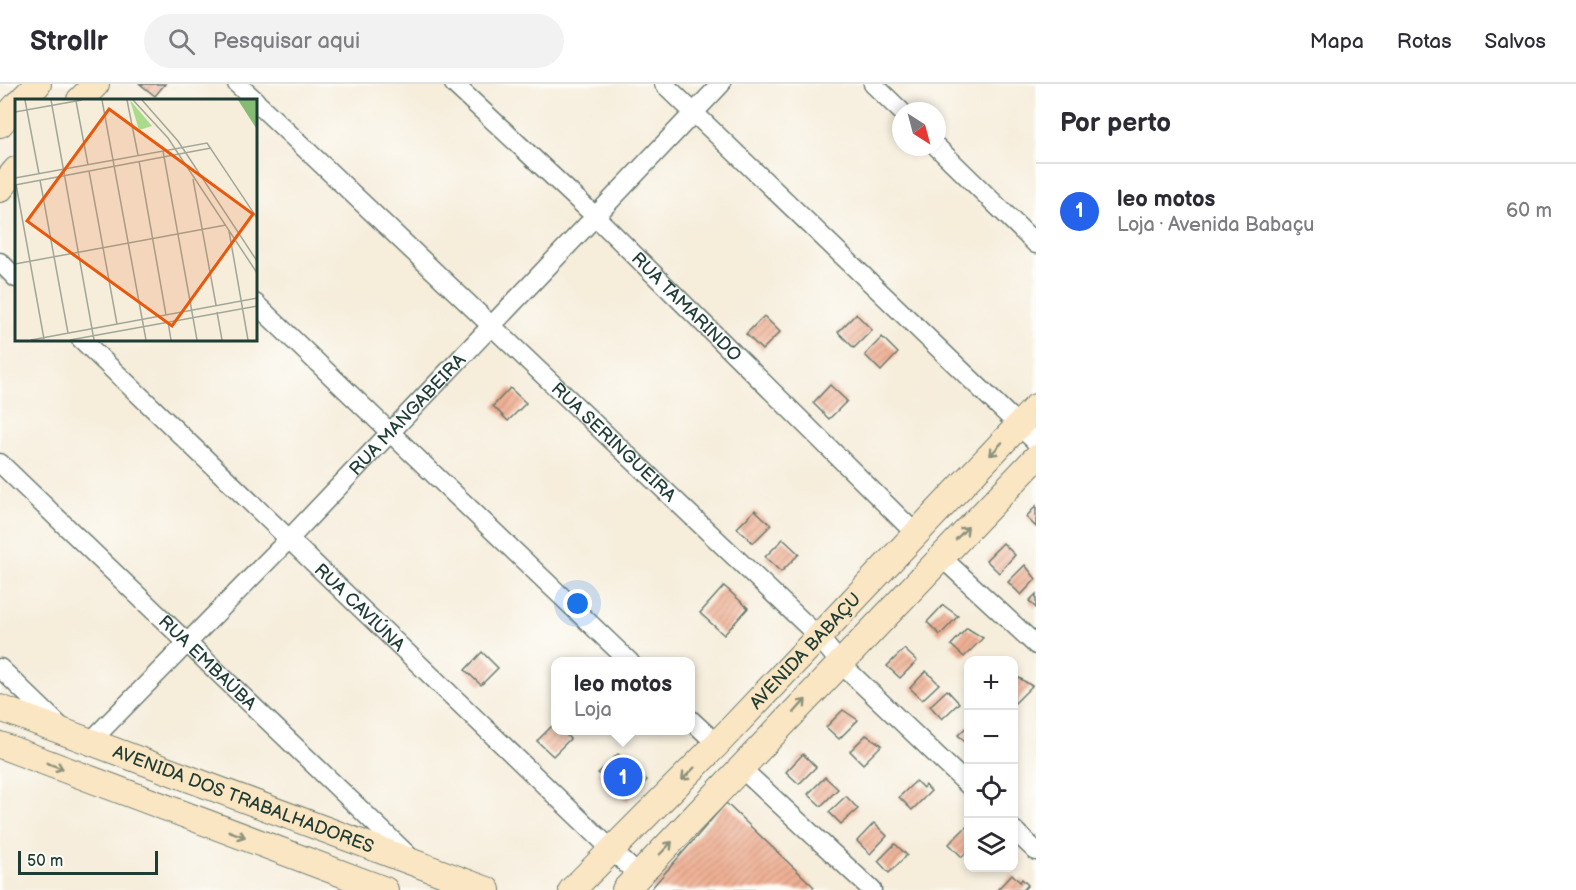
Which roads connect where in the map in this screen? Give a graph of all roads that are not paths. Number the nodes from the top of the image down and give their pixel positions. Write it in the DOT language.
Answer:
graph roads {
  1 [pos="96,84"];
  2 [pos="237,84"];
  3 [pos="454,84"];
  4 [pos="664,84"];
  5 [pos="721,84"];
  6 [pos="873,84"];
  7 [pos="81,99"];
  8 [pos="253,99"];
  9 [pos="256,102"];
  10 [pos="892,102"];
  11 [pos="15,106"];
  12 [pos="694,112"];
  13 [pos="0,124"];
  14 [pos="946,156"];
  15 [pos="15,171"];
  16 [pos="0,189"];
  17 [pos="595,216"];
  18 [pos="1036,244"];
  19 [pos="0,262"];
  20 [pos="15,277"];
  21 [pos="256,304"];
  22 [pos="491,325"];
  23 [pos="82,340"];
  24 [pos="1036,407"];
  25 [pos="390,433"];
  26 [pos="1027,434"];
  27 [pos="1036,458"];
  28 [pos="0,463"];
  29 [pos="916,534"];
  30 [pos="289,539"];
  31 [pos="940,556"];
  32 [pos="819,637"];
  33 [pos="187,644"];
  34 [pos="1036,645"];
  35 [pos="625,657"];
  36 [pos="840,663"];
  37 [pos="0,668"];
  38 [pos="0,708"];
  39 [pos="695,724"];
  40 [pos="80,739"];
  41 [pos="717,744"];
  42 [pos="0,745"];
  43 [pos="742,769"];
  44 [pos="964,781"];
  45 [pos="1018,834"];
  46 [pos="611,849"];
  47 [pos="1036,851"];
  48 [pos="416,862"];
  49 [pos="632,883"];
  50 [pos="385,890"];
  51 [pos="487,890"];
  52 [pos="572,890"];
  53 [pos="872,890"];
  1 -- 7 [label="street"];
  2 -- 8 [label="street, RUA SERINGUEIRA"];
  3 -- 17 [label="street, RUA TAMARINDO"];
  4 -- 12 [label="street"];
  5 -- 12 [label="street, RUA MANGABEIRA"];
  6 -- 10 [label="street"];
  9 -- 22 [label="street, RUA SERINGUEIRA"];
  11 -- 13 [label="street"];
  12 -- 17 [label="street, RUA MANGABEIRA"];
  12 -- 26 [label="street"];
  14 -- 18 [label="street"];
  15 -- 16 [label="street"];
  17 -- 22 [label="street, RUA MANGABEIRA"];
  17 -- 29 [label="street, RUA TAMARINDO"];
  19 -- 20 [label="street"];
  21 -- 25 [label="street"];
  22 -- 25 [label="street, RUA MANGABEIRA"];
  22 -- 32 [label="street, RUA SERINGUEIRA"];
  23 -- 30 [label="street, RUA CAVIÚNA"];
  24 -- 26 [label="street, AVENIDA BABAÇU"];
  25 -- 30 [label="street, RUA MANGABEIRA"];
  25 -- 35 [label="street"];
  26 -- 29 [label="street, AVENIDA BABAÇU, one-way"];
  31 -- 27 [label="street, AVENIDA BABAÇU, one-way"];
  28 -- 33 [label="street, RUA EMBAÚBA"];
  29 -- 32 [label="street, AVENIDA BABAÇU"];
  30 -- 33 [label="street, RUA MANGABEIRA"];
  30 -- 46 [label="street, RUA CAVIÚNA"];
  31 -- 34 [label="street"];
  31 -- 36 [label="street, AVENIDA BABAÇU"];
  32 -- 36 [label="street, RUA SERINGUEIRA"];
  32 -- 41 [label="street, AVENIDA BABAÇU"];
  33 -- 40 [label="street, RUA MANGABEIRA"];
  33 -- 48 [label="street, RUA EMBAÚBA"];
  43 -- 36 [label="street, AVENIDA BABAÇU, one-way"];
  36 -- 44 [label="street, RUA SERINGUEIRA"];
  37 -- 40 [label="street"];
  38 -- 40 [label="street, AVENIDA DOS TRABALHADORES"];
  39 -- 41 [label="street"];
  40 -- 48 [label="street, AVENIDA DOS TRABALHADORES"];
  41 -- 46 [label="street, AVENIDA BABAÇU, one-way"];
  42 -- 50 [label="street, AVENIDA DOS TRABALHADORES, one-way"];
  49 -- 43 [label="street, AVENIDA BABAÇU, one-way"];
  43 -- 53 [label="street"];
  45 -- 47 [label="street"];
  46 -- 49 [label="street, RUA CAVIÚNA"];
  46 -- 52 [label="street, AVENIDA BABAÇU"];
  48 -- 51 [label="street, AVENIDA DOS TRABALHADORES"];
}
